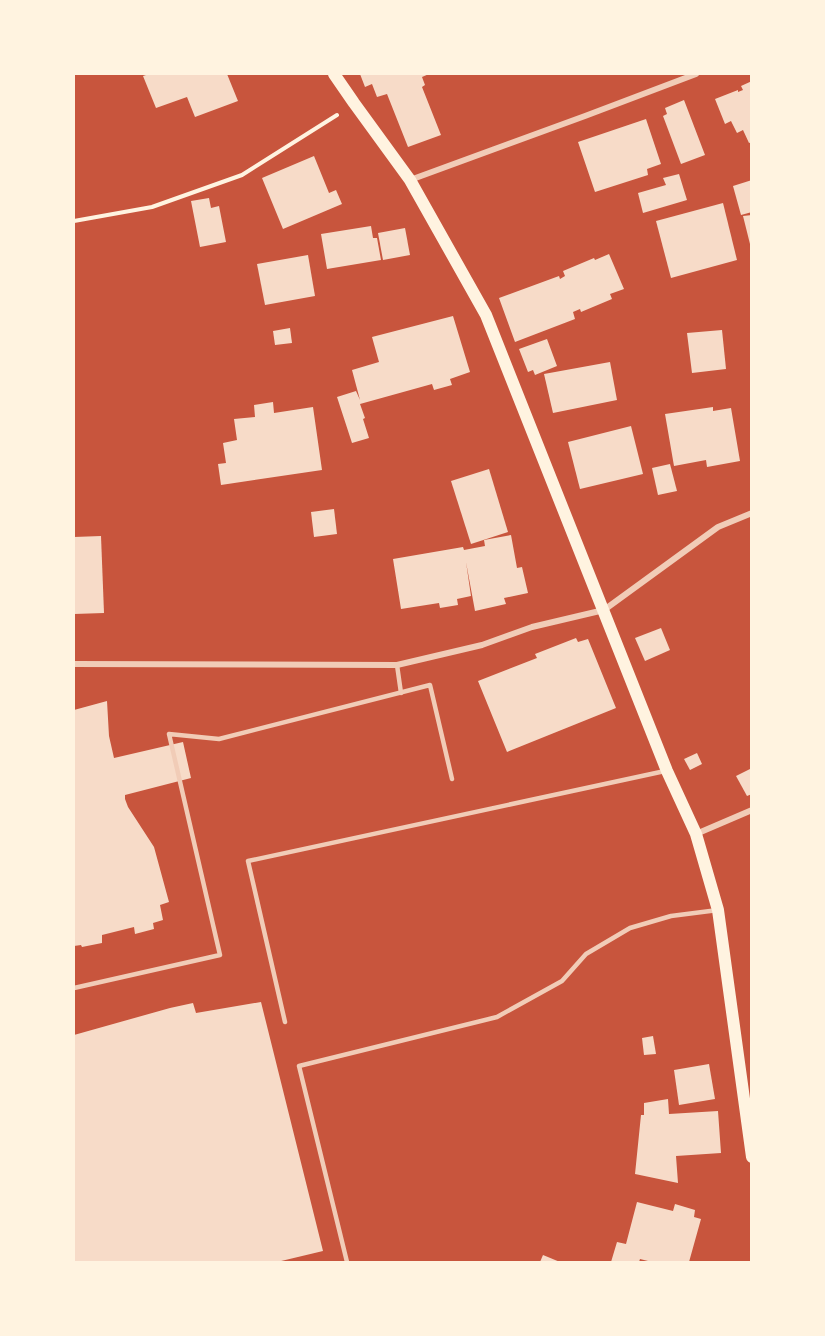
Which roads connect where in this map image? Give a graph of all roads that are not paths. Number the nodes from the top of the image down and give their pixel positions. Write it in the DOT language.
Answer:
graph roads {
  1 [pos="334,74"];
  2 [pos="696,74"];
  3 [pos="410,180"];
  4 [pos="752,513"];
  5 [pos="604,610"];
  6 [pos="74,664"];
  7 [pos="397,665"];
  8 [pos="401,693"];
  9 [pos="667,771"];
  10 [pos="452,779"];
  11 [pos="752,810"];
  12 [pos="696,834"];
  13 [pos="718,910"];
  14 [pos="74,988"];
  15 [pos="285,1022"];
  16 [pos="750,1128"];
  17 [pos="752,1157"];
  18 [pos="347,1263"];
  1 -- 3 [label="main road"];
  2 -- 3 [label="street"];
  3 -- 5 [label="main road"];
  4 -- 5 [label="street"];
  5 -- 7 [label="street"];
  5 -- 9 [label="main road"];
  6 -- 7 [label="street"];
  7 -- 8 [label="lane"];
  8 -- 10 [label="lane"];
  8 -- 14 [label="lane"];
  9 -- 12 [label="main road"];
  9 -- 15 [label="lane"];
  11 -- 12 [label="street"];
  12 -- 13 [label="main road"];
  13 -- 16 [label="main road"];
  13 -- 18 [label="lane"];
  16 -- 17 [label="main road"];
}
